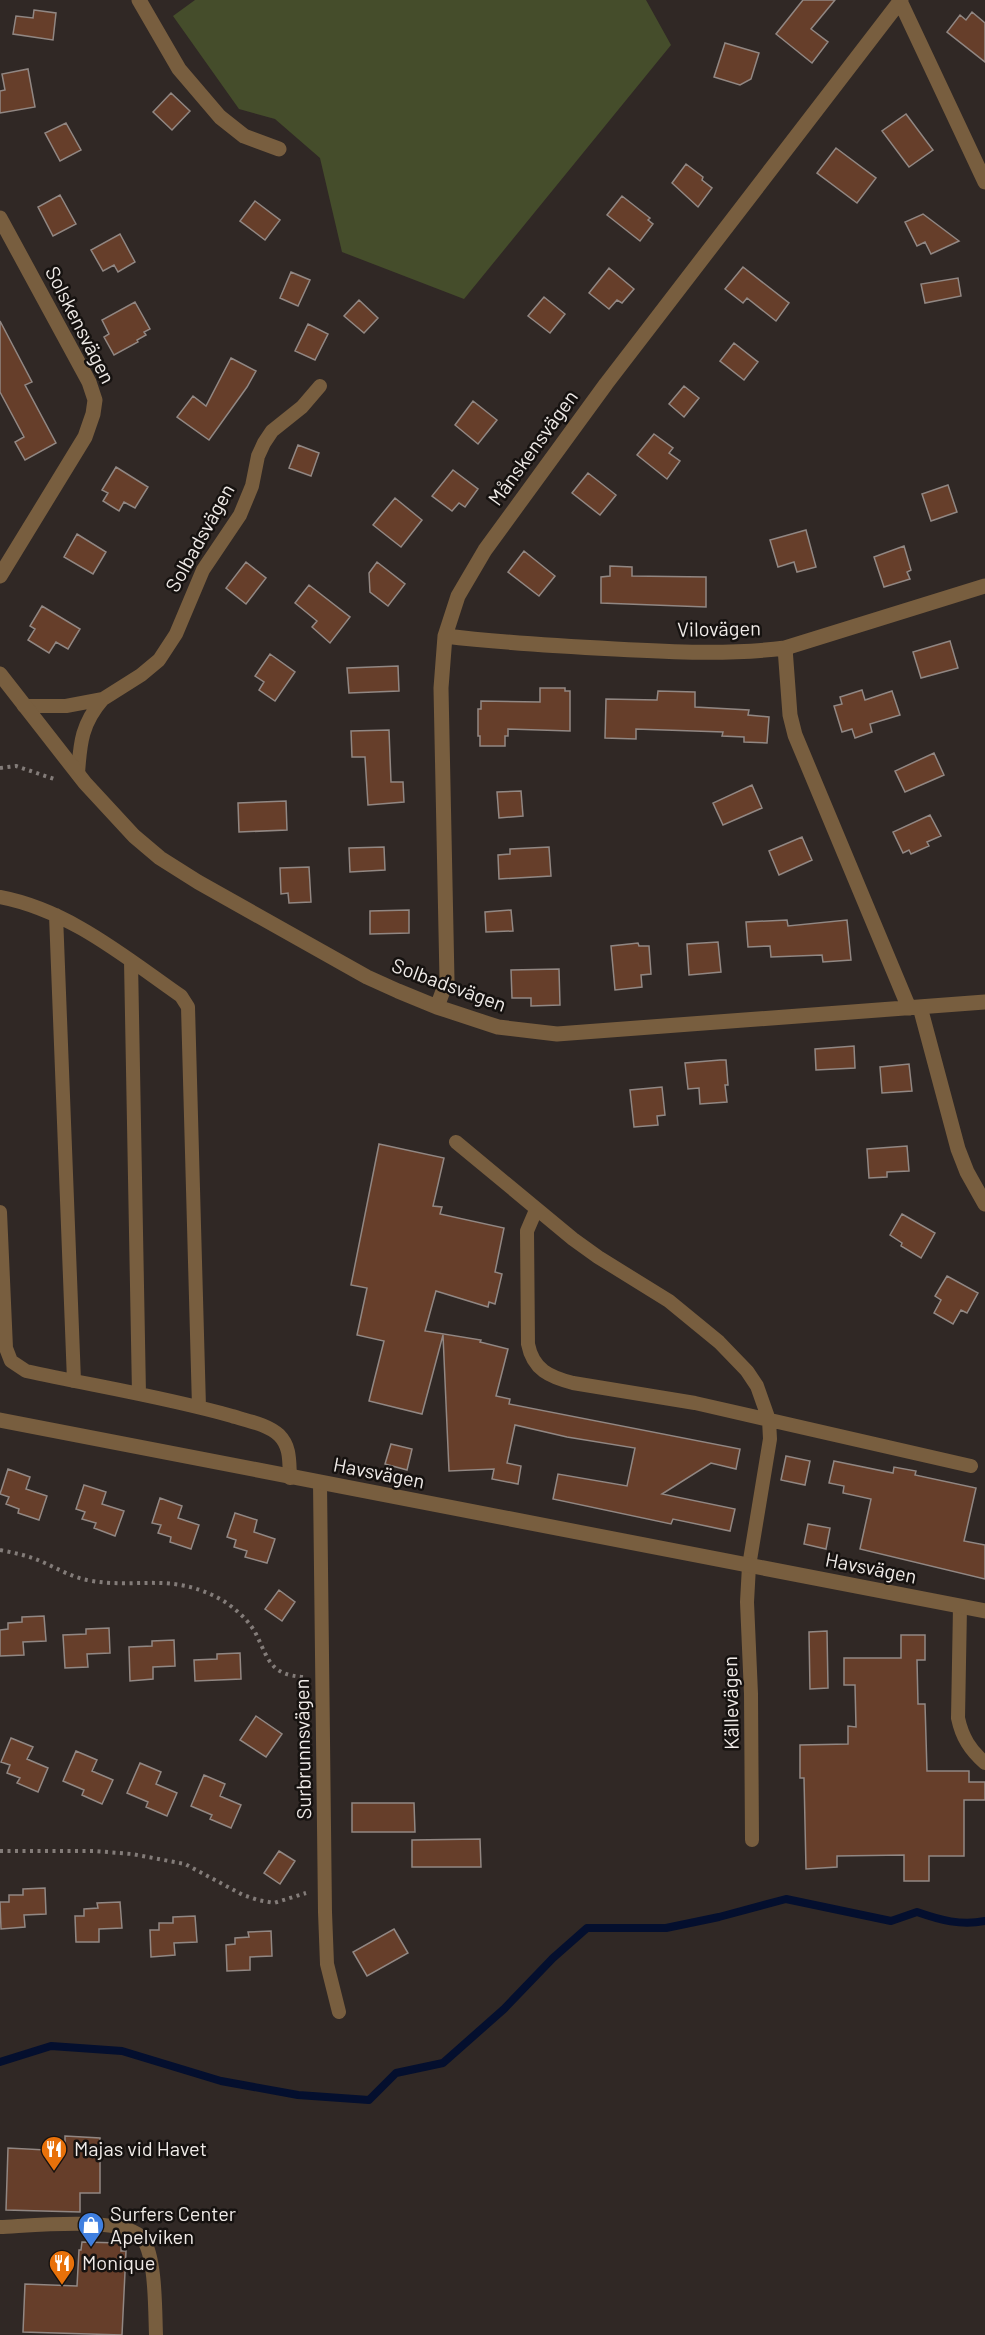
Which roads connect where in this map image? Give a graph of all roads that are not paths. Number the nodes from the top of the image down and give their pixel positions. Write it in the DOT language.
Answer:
graph roads {
  1 [pos="139,0"];
  2 [pos="901,1"];
  3 [pos="279,149"];
  4 [pos="985,182"];
  5 [pos="0,218"];
  6 [pos="320,386"];
  7 [pos="0,576"];
  8 [pos="985,585"];
  9 [pos="446,636"];
  10 [pos="785,648"];
  11 [pos="0,674"];
  12 [pos="103,699"];
  13 [pos="24,706"];
  14 [pos="81,778"];
  15 [pos="0,897"];
  16 [pos="56,915"];
  17 [pos="131,961"];
  18 [pos="985,1002"];
  19 [pos="437,1007"];
  20 [pos="914,1008"];
  21 [pos="456,1142"];
  22 [pos="985,1204"];
  23 [pos="536,1210"];
  24 [pos="0,1212"];
  25 [pos="74,1381"];
  26 [pos="139,1394"];
  27 [pos="199,1407"];
  28 [pos="0,1420"];
  29 [pos="769,1420"];
  30 [pos="971,1466"];
  31 [pos="290,1478"];
  32 [pos="320,1484"];
  33 [pos="749,1566"];
  34 [pos="960,1607"];
  35 [pos="985,1611"];
  36 [pos="985,1763"];
  37 [pos="752,1840"];
  38 [pos="339,2012"];
  39 [pos="0,2227"];
  40 [pos="156,2335"];
  1 -- 3 [label="street"];
  2 -- 4 [label="street"];
  2 -- 9 [label="street, Månskensvägen"];
  5 -- 7 [label="street, Solskensvägen"];
  6 -- 12 [label="lane, Solbadsvägen"];
  8 -- 10 [label="street, Vilovägen"];
  9 -- 10 [label="street, Vilovägen"];
  9 -- 19 [label="street, Månskensvägen"];
  10 -- 20 [label="street"];
  11 -- 13 [label="street, Solbadsvägen"];
  12 -- 13 [label="lane, Solbadsvägen"];
  12 -- 14 [label="lane, Solbadsvägen"];
  13 -- 14 [label="street, Solbadsvägen"];
  14 -- 19 [label="street, Solbadsvägen"];
  15 -- 16 [label="lane"];
  16 -- 17 [label="lane"];
  16 -- 25 [label="lane"];
  17 -- 26 [label="lane"];
  17 -- 27 [label="lane"];
  18 -- 20 [label="street, Solbadsvägen"];
  19 -- 20 [label="street, Solbadsvägen"];
  20 -- 22 [label="street"];
  21 -- 23 [label="lane"];
  23 -- 29 [label="lane"];
  23 -- 29 [label="lane"];
  24 -- 25 [label="lane"];
  25 -- 26 [label="lane"];
  26 -- 27 [label="lane"];
  27 -- 31 [label="lane"];
  28 -- 31 [label="street, Havsvägen"];
  29 -- 30 [label="lane"];
  29 -- 33 [label="lane"];
  31 -- 32 [label="street, Havsvägen"];
  32 -- 33 [label="street, Havsvägen"];
  32 -- 38 [label="lane, Surbrunnsvägen"];
  33 -- 34 [label="street, Havsvägen"];
  33 -- 37 [label="lane, Källevägen"];
  34 -- 35 [label="street, Havsvägen"];
  34 -- 36 [label="lane"];
  39 -- 40 [label="lane"];
}
